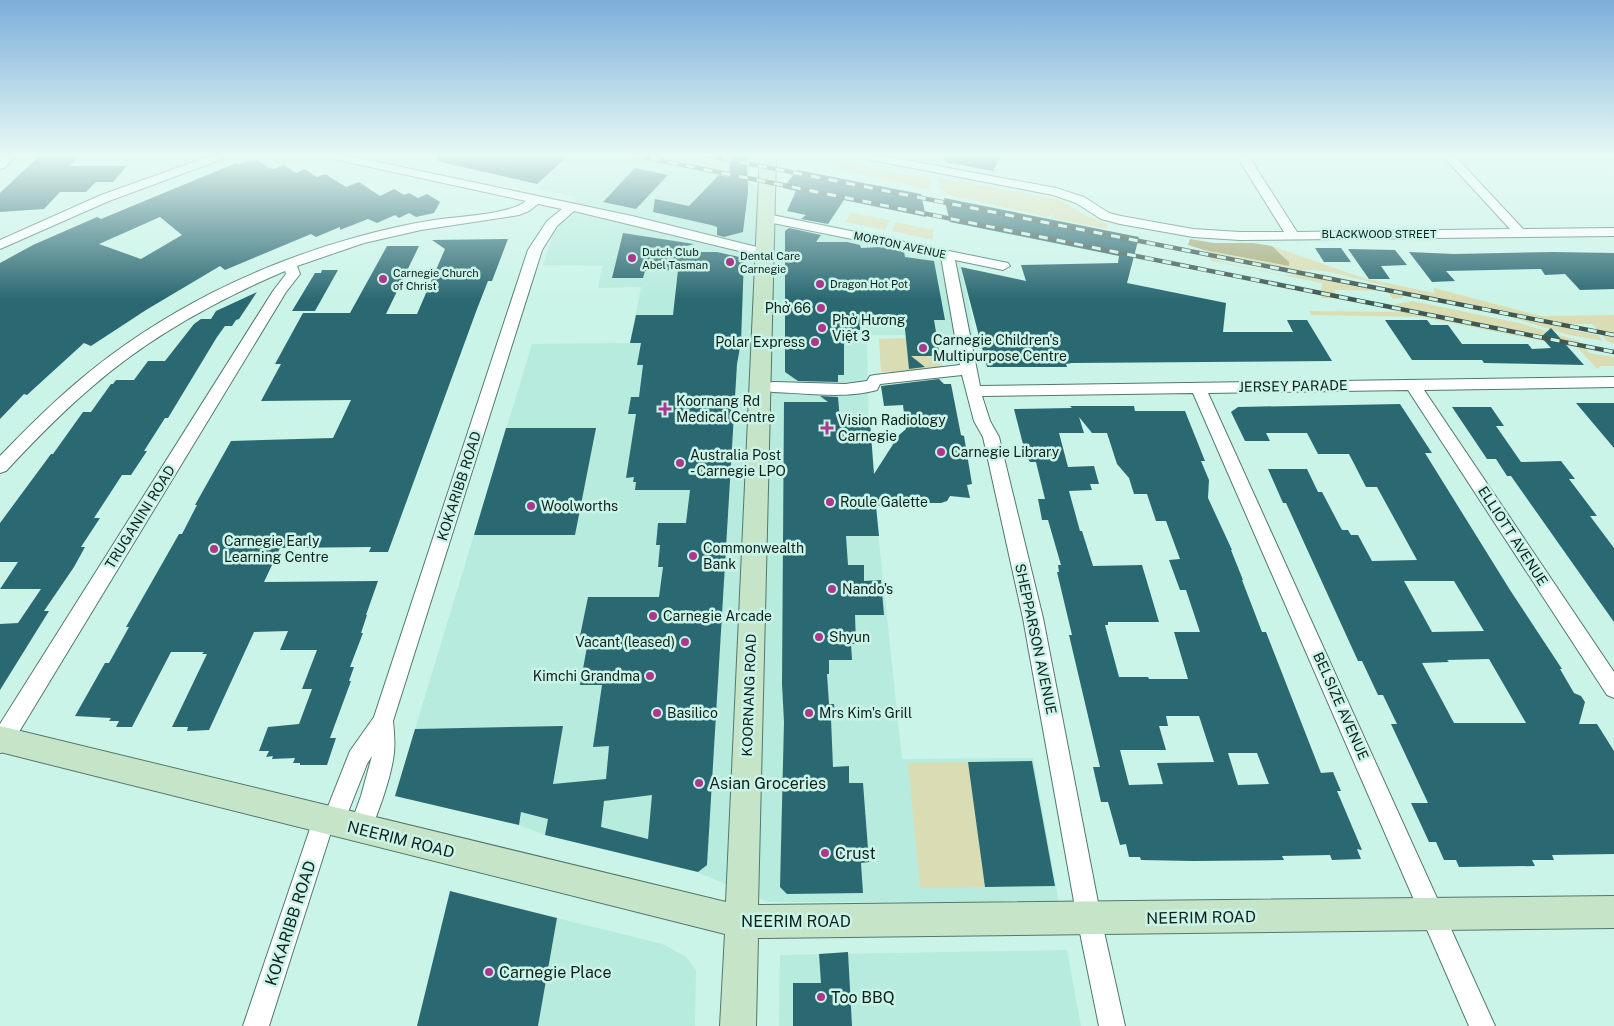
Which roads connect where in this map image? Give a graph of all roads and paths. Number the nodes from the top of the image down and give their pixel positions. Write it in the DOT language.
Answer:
graph roads {
  1 [pos="94,203"];
  2 [pos="525,203"];
  3 [pos="554,203"];
  4 [pos="767,203"];
  5 [pos="1084,203"];
  6 [pos="1273,203"];
  7 [pos="1492,203"];
  8 [pos="566,205"];
  9 [pos="767,218"];
  10 [pos="1614,232"];
  11 [pos="1520,233"];
  12 [pos="1293,235"];
  13 [pos="0,245"];
  14 [pos="764,252"];
  15 [pos="947,255"];
  16 [pos="290,264"];
  17 [pos="1003,266"];
  18 [pos="272,272"];
  19 [pos="280,291"];
  20 [pos="968,369"];
  21 [pos="1614,382"];
  22 [pos="1412,384"];
  23 [pos="773,387"];
  24 [pos="1198,387"];
  25 [pos="973,391"];
  26 [pos="0,467"];
  27 [pos="1614,689"];
  28 [pos="1,740"];
  29 [pos="339,823"];
  30 [pos="1614,912"];
  31 [pos="1434,914"];
  32 [pos="1090,918"];
  33 [pos="742,922"];
  34 [pos="256,1026"];
  35 [pos="738,1026"];
  36 [pos="1112,1026"];
  37 [pos="1482,1026"];
  1 -- 13 [label="street"];
  2 -- 16 [label="street"];
  3 -- 8 [label="street"];
  4 -- 9 [label="main road, KOORNANG ROAD"];
  5 -- 12 [label="street, BLACKWOOD STREET"];
  6 -- 12 [label="street"];
  7 -- 11 [label="street"];
  8 -- 14 [label="street"];
  8 -- 29 [label="street, KOKARIBB ROAD"];
  9 -- 14 [label="main road, KOORNANG ROAD"];
  9 -- 15 [label="street, MORTON AVENUE"];
  10 -- 11 [label="street, BLACKWOOD STREET"];
  11 -- 12 [label="street, BLACKWOOD STREET"];
  14 -- 33 [label="main road, KOORNANG ROAD"];
  15 -- 17 [label="street, MORTON AVENUE"];
  15 -- 20 [label="street, SHEPPARSON AVENUE"];
  16 -- 18 [label="street"];
  16 -- 19 [label="street, TRUGANINI ROAD"];
  18 -- 19 [label="street"];
  18 -- 26 [label="street"];
  19 -- 28 [label="street, TRUGANINI ROAD"];
  20 -- 23 [label="street"];
  20 -- 25 [label="street, SHEPPARSON AVENUE"];
  21 -- 22 [label="street, JERSEY PARADE"];
  22 -- 24 [label="street, JERSEY PARADE"];
  22 -- 27 [label="street, ELLIOTT AVENUE"];
  24 -- 25 [label="street, JERSEY PARADE"];
  24 -- 31 [label="street, BELSIZE AVENUE"];
  25 -- 32 [label="street, SHEPPARSON AVENUE"];
  28 -- 29 [label="main road, NEERIM ROAD"];
  29 -- 33 [label="main road, NEERIM ROAD"];
  29 -- 34 [label="street, KOKARIBB ROAD"];
  30 -- 31 [label="main road, NEERIM ROAD"];
  31 -- 32 [label="main road, NEERIM ROAD"];
  31 -- 37 [label="street, BELSIZE AVENUE"];
  32 -- 33 [label="main road, NEERIM ROAD"];
  32 -- 36 [label="street, SHEPPARSON AVENUE"];
  33 -- 35 [label="main road, KOORNANG ROAD"];
}
